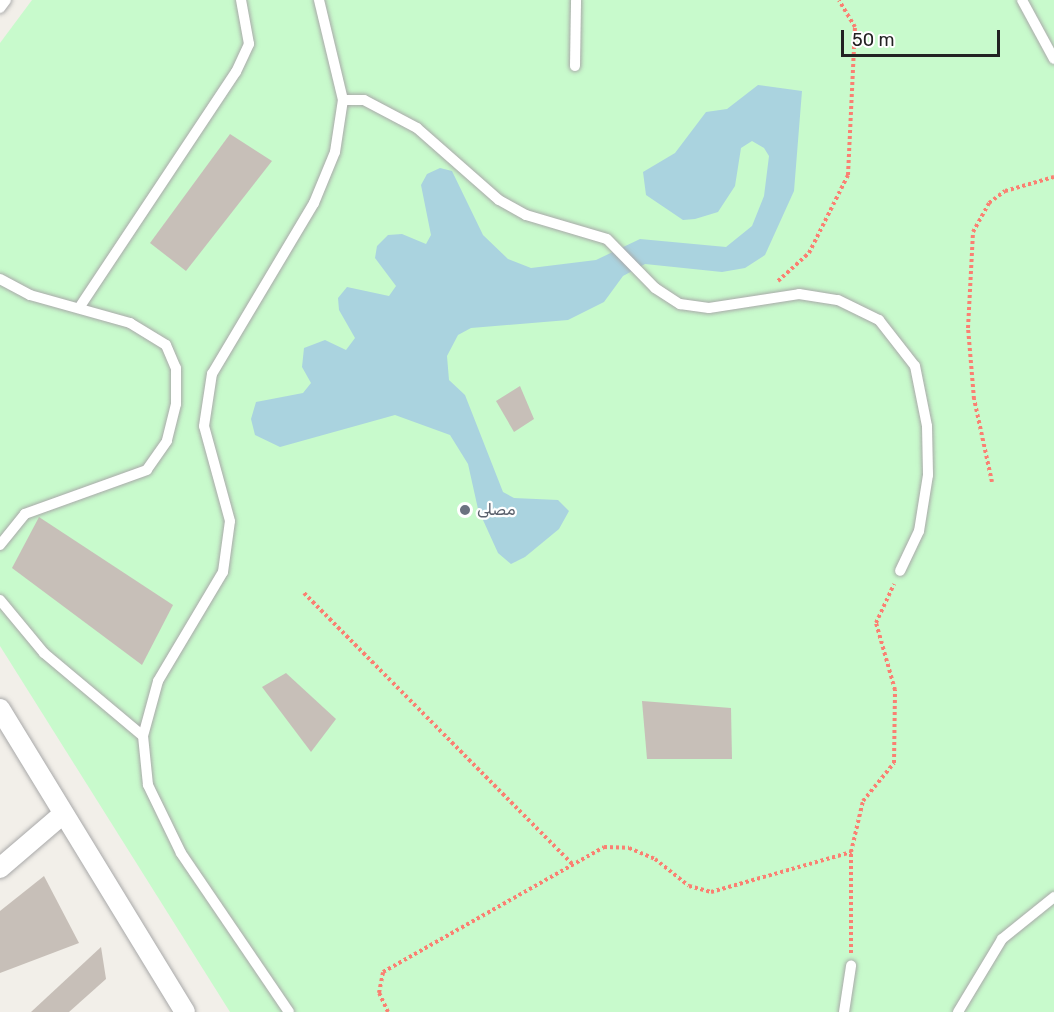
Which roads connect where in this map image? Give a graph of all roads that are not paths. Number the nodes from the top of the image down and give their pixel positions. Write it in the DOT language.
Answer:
graph roads {
  1 [pos="6,0"];
  2 [pos="241,0"];
  3 [pos="320,0"];
  4 [pos="576,0"];
  5 [pos="1022,0"];
  6 [pos="0,8"];
  7 [pos="1054,59"];
  8 [pos="575,66"];
  9 [pos="343,100"];
  10 [pos="0,279"];
  11 [pos="81,305"];
  12 [pos="0,545"];
  13 [pos="900,571"];
  14 [pos="0,600"];
  15 [pos="0,708"];
  16 [pos="143,736"];
  17 [pos="63,814"];
  18 [pos="0,868"];
  19 [pos="1054,897"];
  20 [pos="851,966"];
  21 [pos="185,1012"];
  22 [pos="289,1012"];
  23 [pos="844,1012"];
  24 [pos="958,1012"];
  1 -- 6 [label="lane"];
  2 -- 11 [label="lane"];
  3 -- 9 [label="lane"];
  4 -- 8 [label="lane"];
  5 -- 7 [label="lane"];
  9 -- 13 [label="lane"];
  9 -- 16 [label="lane"];
  10 -- 11 [label="lane"];
  11 -- 12 [label="lane"];
  14 -- 16 [label="lane"];
  15 -- 17 [label="street"];
  16 -- 22 [label="lane"];
  17 -- 18 [label="street"];
  17 -- 21 [label="street"];
  19 -- 24 [label="lane"];
  20 -- 23 [label="lane"];
}
